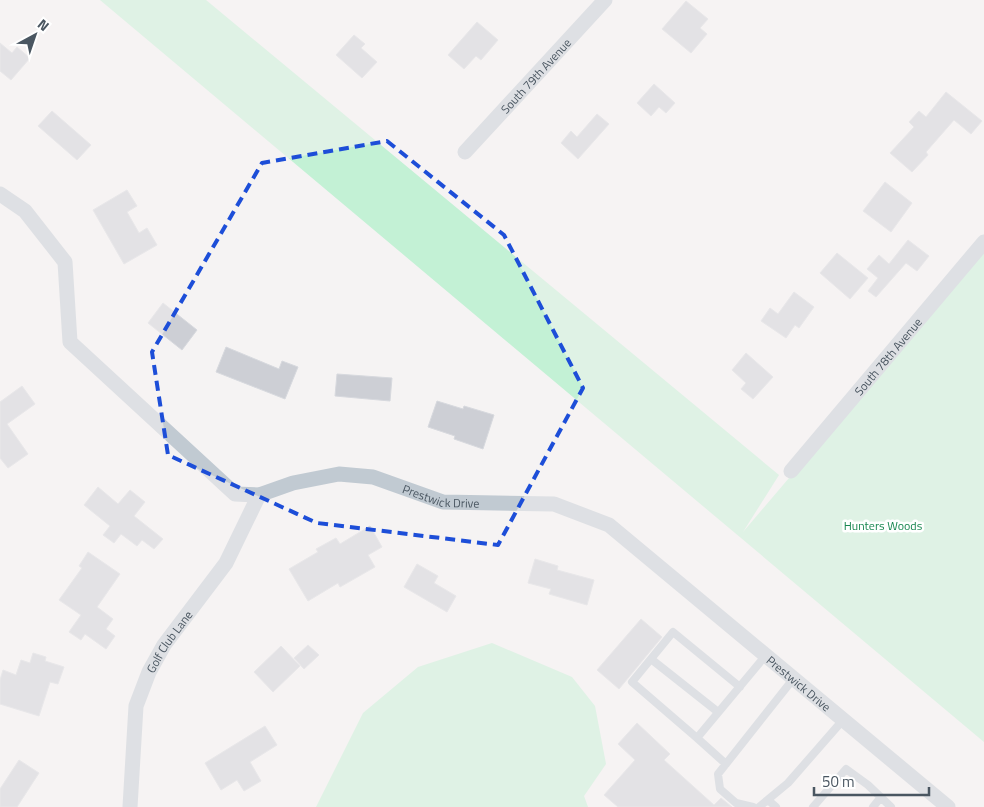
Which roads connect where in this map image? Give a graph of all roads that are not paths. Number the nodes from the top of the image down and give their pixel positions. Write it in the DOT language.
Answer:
graph roads {
  1 [pos="605,0"];
  2 [pos="466,152"];
  3 [pos="0,194"];
  4 [pos="984,242"];
  5 [pos="791,471"];
  6 [pos="259,495"];
  7 [pos="766,655"];
  8 [pos="651,659"];
  9 [pos="794,678"];
  10 [pos="740,687"];
  11 [pos="718,712"];
  12 [pos="843,720"];
  13 [pos="697,738"];
  14 [pos="726,764"];
  15 [pos="881,797"];
  16 [pos="768,800"];
  17 [pos="130,807"];
  18 [pos="753,807"];
  19 [pos="759,807"];
  20 [pos="776,807"];
  21 [pos="813,807"];
  22 [pos="873,807"];
  23 [pos="891,807"];
  24 [pos="948,807"];
  1 -- 2 [label="street, South 79th Avenue"];
  3 -- 6 [label="street, Prestwick Drive"];
  4 -- 5 [label="street, South 78th Avenue"];
  6 -- 7 [label="street, Prestwick Drive"];
  6 -- 17 [label="street, Golf Club Lane"];
  7 -- 9 [label="street, Prestwick Drive"];
  7 -- 10 [label="lane"];
  8 -- 10 [label="lane"];
  8 -- 11 [label="lane"];
  8 -- 13 [label="lane"];
  9 -- 12 [label="street, Prestwick Drive"];
  9 -- 14 [label="lane"];
  10 -- 11 [label="lane"];
  11 -- 13 [label="lane"];
  12 -- 16 [label="lane"];
  12 -- 24 [label="street, Prestwick Drive"];
  13 -- 14 [label="lane"];
  14 -- 18 [label="lane"];
  15 -- 21 [label="lane"];
  15 -- 22 [label="lane"];
  15 -- 23 [label="lane"];
  16 -- 19 [label="lane"];
  16 -- 20 [label="lane"];
}
